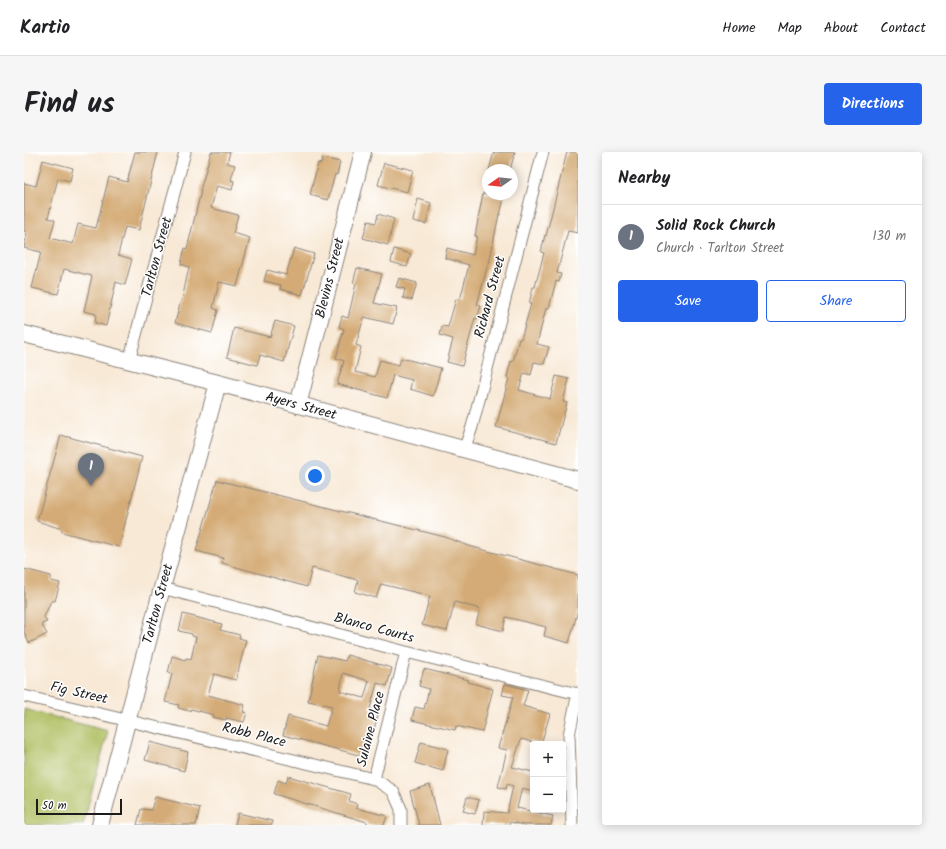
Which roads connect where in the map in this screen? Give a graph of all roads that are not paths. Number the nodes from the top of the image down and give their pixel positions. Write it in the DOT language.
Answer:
graph roads {
  1 [pos="186,152"];
  2 [pos="363,152"];
  3 [pos="543,152"];
  4 [pos="24,334"];
  5 [pos="129,361"];
  6 [pos="218,383"];
  7 [pos="298,405"];
  8 [pos="464,450"];
  9 [pos="578,480"];
  10 [pos="162,588"];
  11 [pos="406,652"];
  12 [pos="578,694"];
  13 [pos="24,696"];
  14 [pos="127,720"];
  15 [pos="374,779"];
  16 [pos="100,825"];
  17 [pos="401,825"];
  18 [pos="572,825"];
  1 -- 5 [label="street, Tarlton Street"];
  2 -- 7 [label="street, Blevins Street"];
  3 -- 8 [label="street, Richard Street"];
  4 -- 5 [label="street, Ayers Street"];
  5 -- 6 [label="street, Ayers Street"];
  6 -- 7 [label="street, Ayers Street"];
  6 -- 10 [label="street, Tarlton Street"];
  7 -- 8 [label="street, Ayers Street"];
  8 -- 9 [label="street, Ayers Street"];
  10 -- 11 [label="street, Blanco Courts"];
  10 -- 14 [label="street, Tarlton Street"];
  11 -- 12 [label="street, Blanco Courts"];
  11 -- 15 [label="street, Sulaine Place"];
  12 -- 18 [label="street"];
  13 -- 14 [label="street, Fig Street"];
  14 -- 15 [label="street, Robb Place"];
  14 -- 16 [label="street, Tarlton Street"];
  15 -- 17 [label="street, Sulaine Place"];
}
